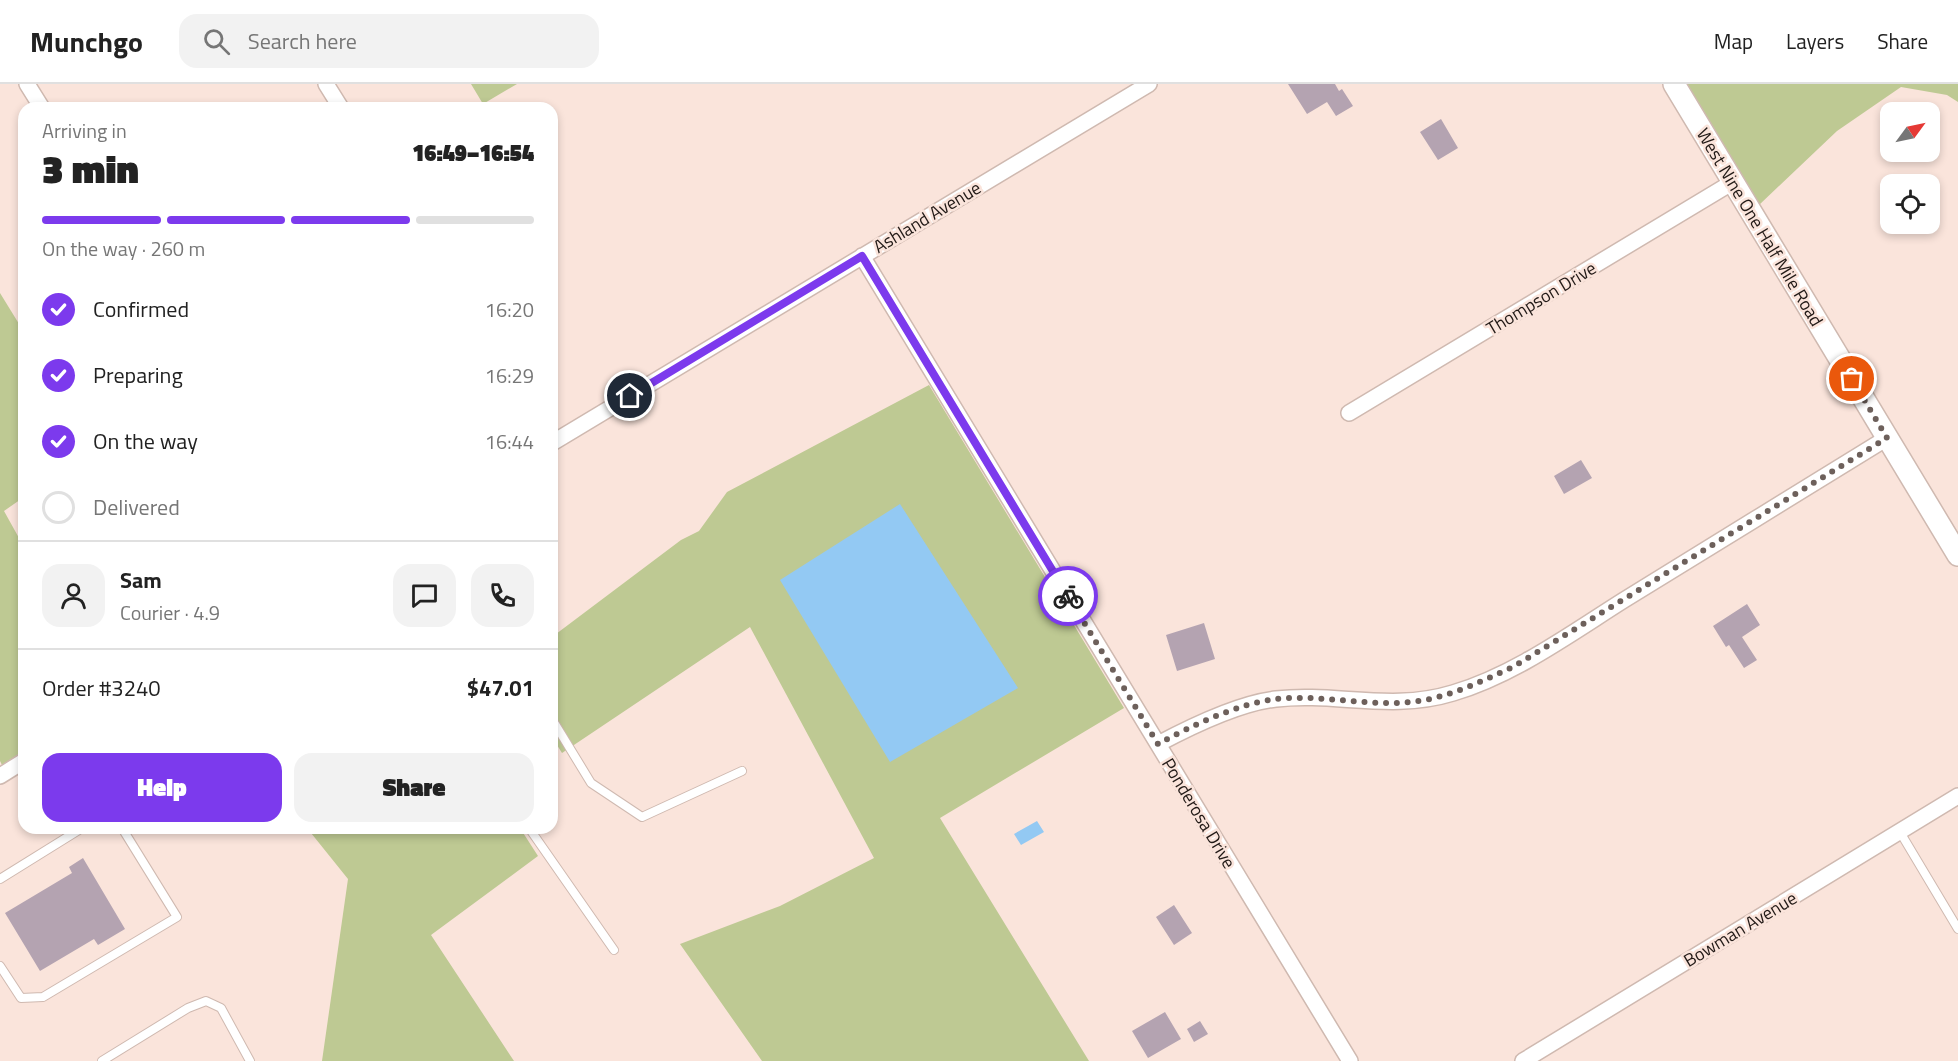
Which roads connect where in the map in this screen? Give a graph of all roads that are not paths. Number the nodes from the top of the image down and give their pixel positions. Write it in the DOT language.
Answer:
graph roads {
  1 [pos="27,84"];
  2 [pos="326,84"];
  3 [pos="1149,84"];
  4 [pos="1674,84"];
  5 [pos="38,102"];
  6 [pos="337,102"];
  7 [pos="1733,182"];
  8 [pos="862,256"];
  9 [pos="1349,413"];
  10 [pos="1887,438"];
  11 [pos="558,439"];
  12 [pos="1958,555"];
  13 [pos="558,729"];
  14 [pos="1158,744"];
  15 [pos="18,765"];
  16 [pos="742,771"];
  17 [pos="0,776"];
  18 [pos="1958,796"];
  19 [pos="1900,832"];
  20 [pos="72,834"];
  21 [pos="126,834"];
  22 [pos="533,834"];
  23 [pos="0,879"];
  24 [pos="1958,929"];
  25 [pos="614,950"];
  26 [pos="0,966"];
  27 [pos="102,1061"];
  28 [pos="250,1061"];
  29 [pos="1350,1061"];
  30 [pos="1523,1061"];
  1 -- 5 [label="street"];
  2 -- 6 [label="street"];
  3 -- 8 [label="street, Ashland Avenue"];
  4 -- 7 [label="street, West Nine One Half Mile Road"];
  7 -- 9 [label="street, Thompson Drive"];
  7 -- 10 [label="street, West Nine One Half Mile Road"];
  8 -- 11 [label="street, Ashland Avenue"];
  8 -- 14 [label="street, Ponderosa Drive"];
  10 -- 12 [label="street, West Nine One Half Mile Road"];
  10 -- 14 [label="street"];
  13 -- 16 [label="lane"];
  14 -- 29 [label="street, Ponderosa Drive"];
  15 -- 17 [label="street"];
  18 -- 19 [label="street, Bowman Avenue"];
  19 -- 24 [label="lane"];
  19 -- 30 [label="street, Bowman Avenue"];
  20 -- 23 [label="lane"];
  21 -- 26 [label="lane"];
  22 -- 25 [label="lane"];
  27 -- 28 [label="lane"];
}
